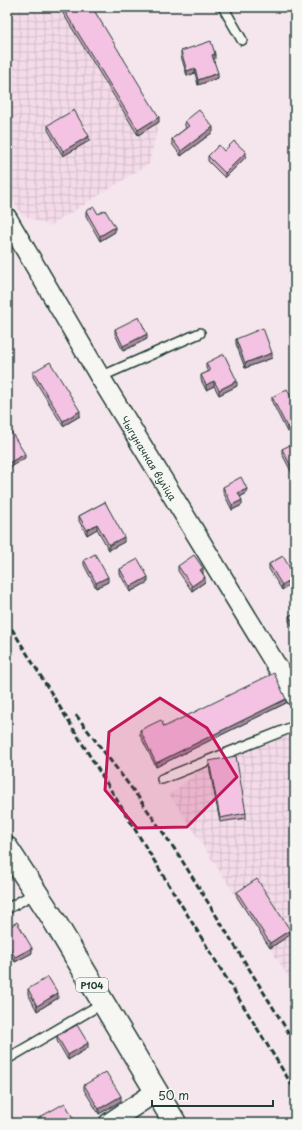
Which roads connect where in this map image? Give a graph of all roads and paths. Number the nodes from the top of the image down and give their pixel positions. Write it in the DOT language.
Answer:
graph roads {
  1 [pos="223,7"];
  2 [pos="242,40"];
  3 [pos="7,218"];
  4 [pos="200,333"];
  5 [pos="100,377"];
  6 [pos="295,696"];
  7 [pos="295,726"];
  8 [pos="162,779"];
  9 [pos="7,848"];
  10 [pos="35,893"];
  11 [pos="7,908"];
  12 [pos="103,1003"];
  13 [pos="7,1059"];
  14 [pos="157,1091"];
  15 [pos="109,1123"];
  16 [pos="175,1123"];
  1 -- 2 [label="lane"];
  3 -- 5 [label="street, Чыгуначная вуліца"];
  4 -- 5 [label="lane"];
  5 -- 6 [label="street, Чыгуначная вуліца"];
  7 -- 8 [label="lane"];
  9 -- 10 [label="main road, Р104"];
  10 -- 11 [label="lane"];
  10 -- 12 [label="main road, Р104"];
  12 -- 13 [label="lane"];
  12 -- 14 [label="main road, Р104"];
  14 -- 15 [label="street"];
  14 -- 16 [label="main road, Р104"];
}
